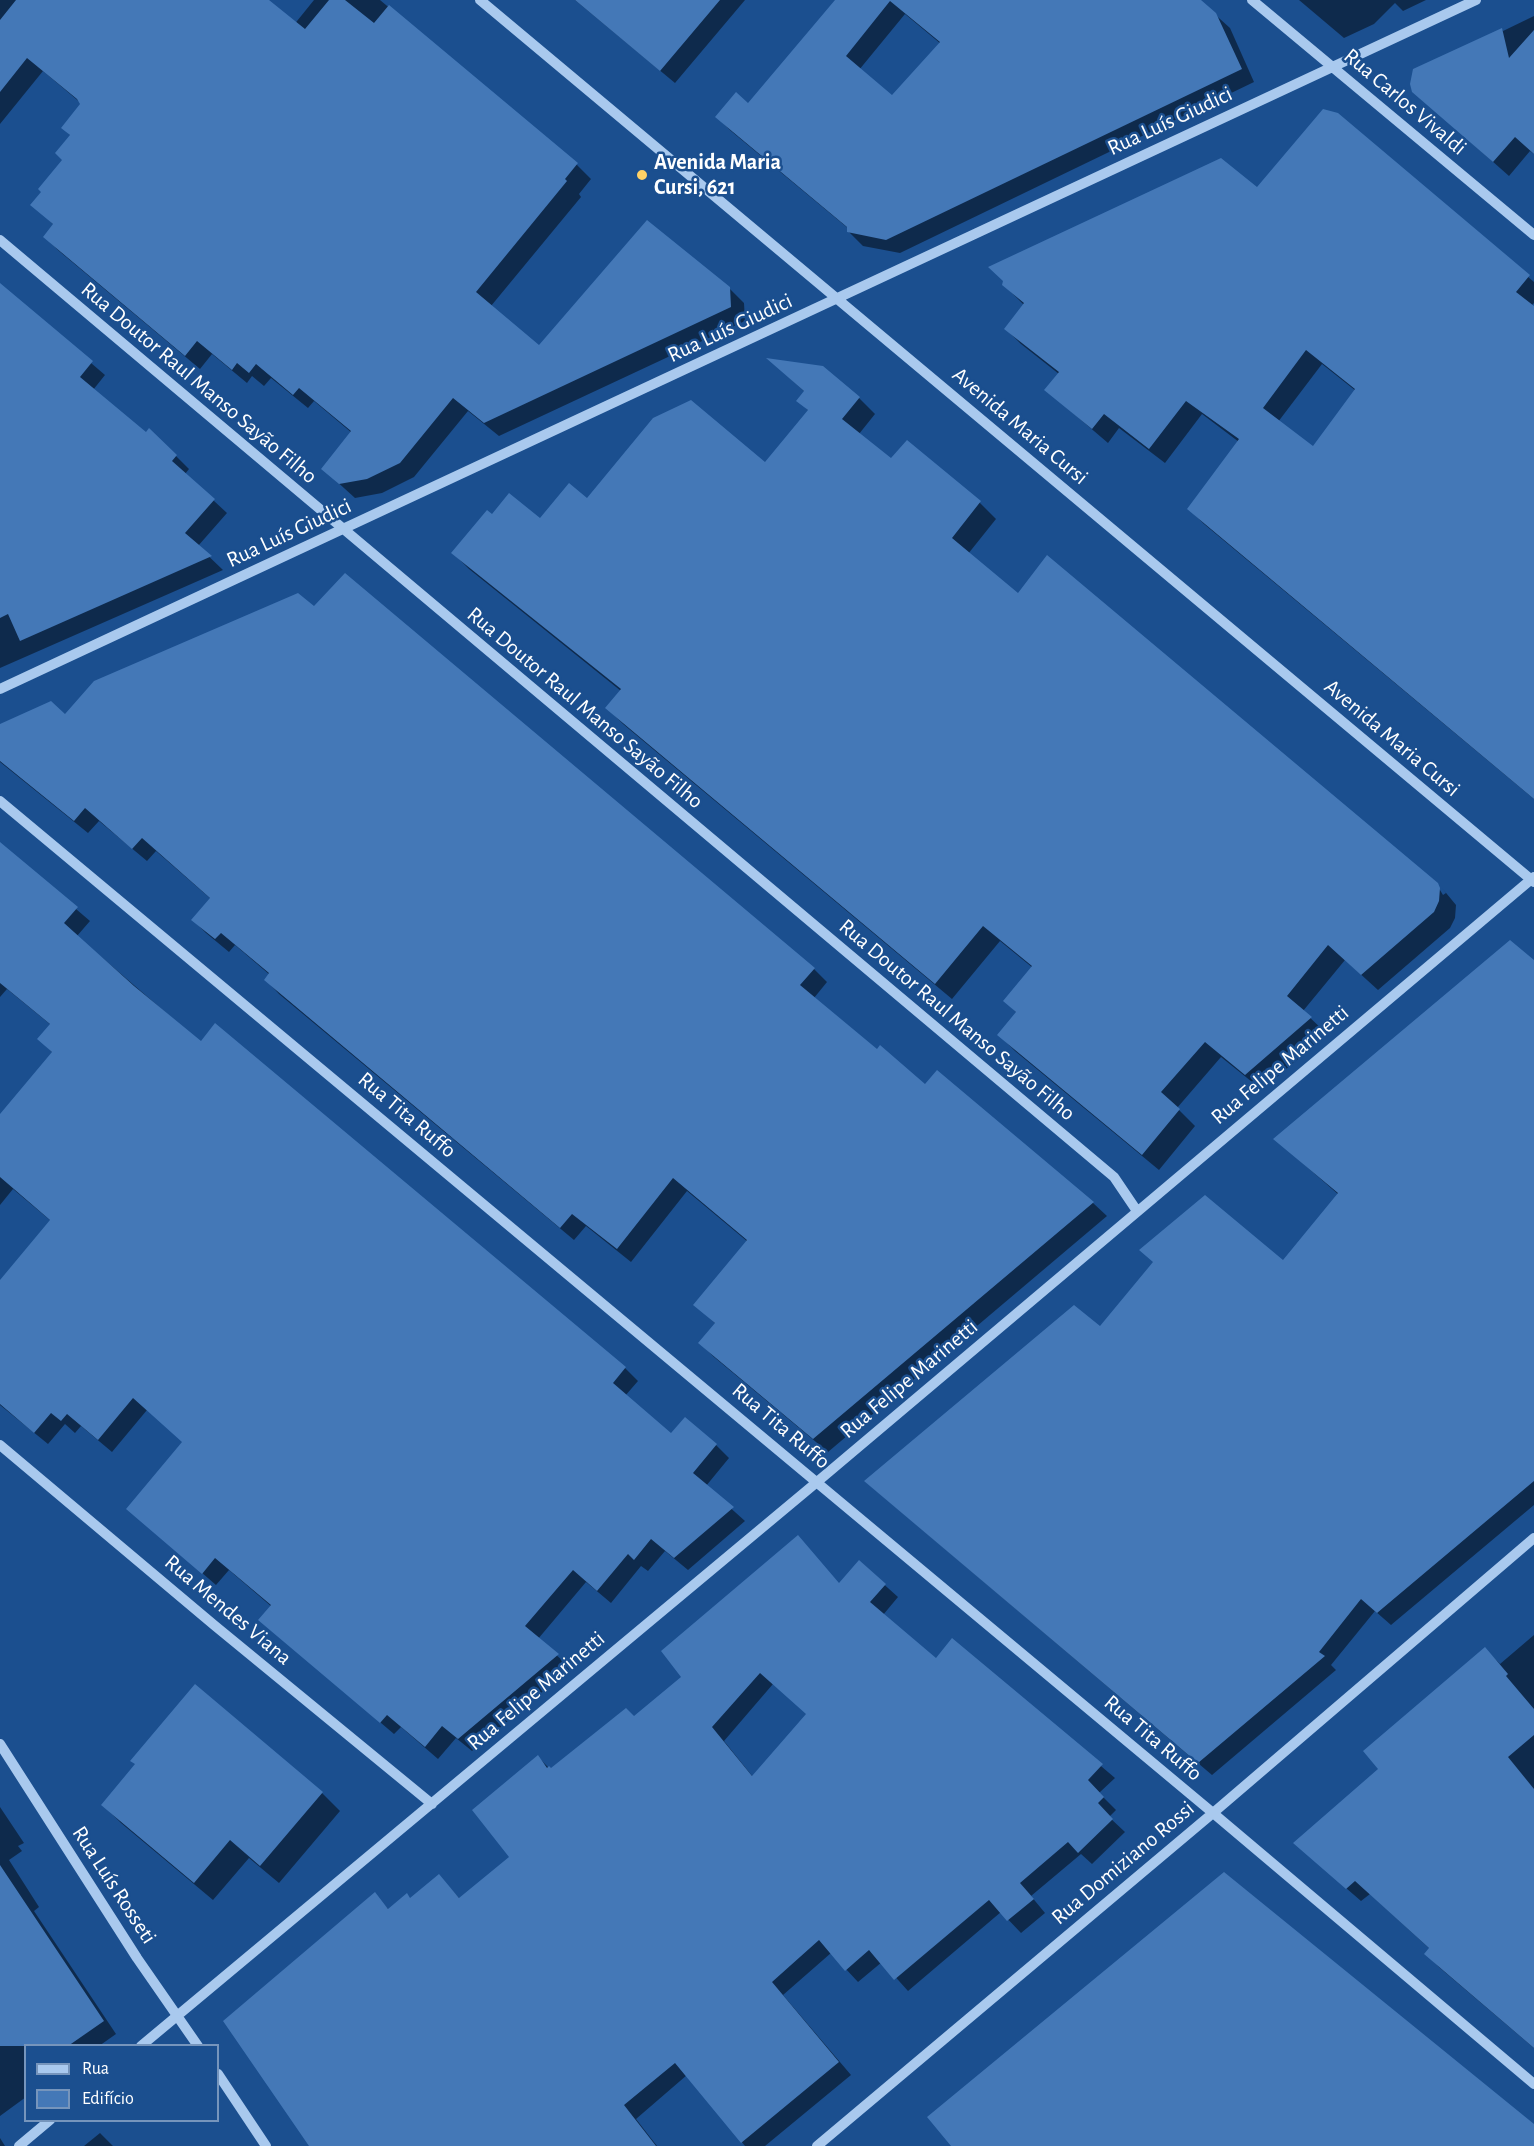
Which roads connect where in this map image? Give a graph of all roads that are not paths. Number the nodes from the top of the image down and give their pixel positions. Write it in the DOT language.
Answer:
graph roads {
  1 [pos="480,0"];
  2 [pos="1252,0"];
  3 [pos="1476,0"];
  4 [pos="1332,67"];
  5 [pos="1534,235"];
  6 [pos="0,240"];
  7 [pos="837,299"];
  8 [pos="342,530"];
  9 [pos="0,689"];
  10 [pos="0,801"];
  11 [pos="1533,880"];
  12 [pos="1137,1211"];
  13 [pos="0,1445"];
  14 [pos="817,1482"];
  15 [pos="1534,1538"];
  16 [pos="0,1744"];
  17 [pos="432,1804"];
  18 [pos="1213,1813"];
  19 [pos="178,2015"];
  20 [pos="143,2044"];
  21 [pos="197,2044"];
  22 [pos="219,2076"];
  23 [pos="1534,2084"];
  24 [pos="49,2122"];
  25 [pos="19,2146"];
  26 [pos="266,2146"];
  27 [pos="817,2146"];
  1 -- 7 [label="street, Avenida Maria Cursi"];
  2 -- 4 [label="street, Rua Carlos Vivaldi"];
  3 -- 4 [label="street, Rua Luís Giudici"];
  4 -- 5 [label="street, Rua Carlos Vivaldi"];
  4 -- 7 [label="street, Rua Luís Giudici"];
  6 -- 8 [label="street, Rua Doutor Raul Manso Sayão Filho"];
  7 -- 8 [label="street, Rua Luís Giudici"];
  7 -- 11 [label="street, Avenida Maria Cursi"];
  8 -- 9 [label="street, Rua Luís Giudici"];
  8 -- 12 [label="street, Rua Doutor Raul Manso Sayão Filho"];
  10 -- 14 [label="street, Rua Tita Ruffo"];
  11 -- 12 [label="street, Rua Felipe Marinetti"];
  12 -- 14 [label="street, Rua Felipe Marinetti"];
  13 -- 17 [label="street, Rua Mendes Viana"];
  14 -- 17 [label="street, Rua Felipe Marinetti"];
  14 -- 18 [label="street, Rua Tita Ruffo"];
  15 -- 18 [label="street, Rua Domiziano Rossi"];
  16 -- 19 [label="street, Rua Luís Rosseti"];
  17 -- 19 [label="street, Rua Felipe Marinetti"];
  18 -- 23 [label="street, Rua Tita Ruffo"];
  18 -- 27 [label="street, Rua Domiziano Rossi"];
  19 -- 20 [label="street, Rua Felipe Marinetti"];
  19 -- 21 [label="street, Rua Luís Rosseti"];
  22 -- 26 [label="street"];
  24 -- 25 [label="street"];
}
